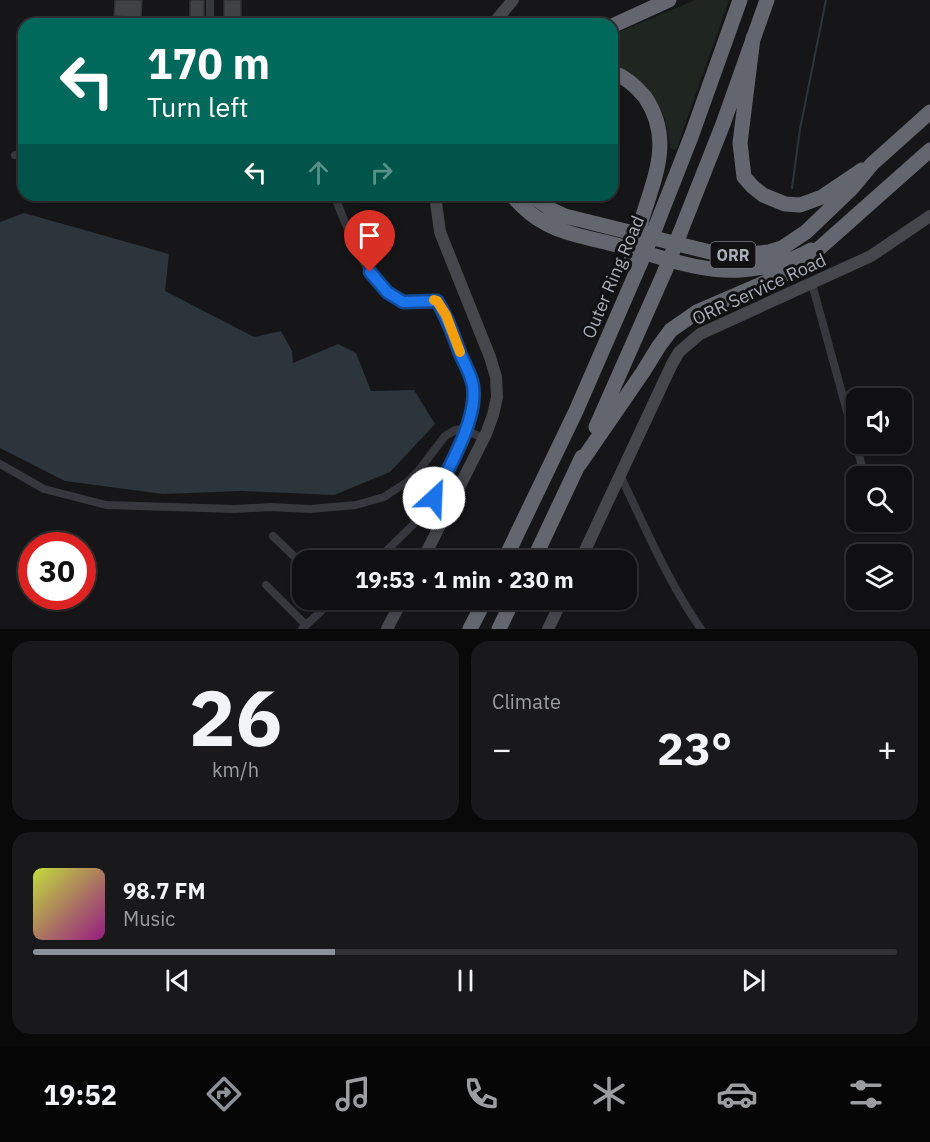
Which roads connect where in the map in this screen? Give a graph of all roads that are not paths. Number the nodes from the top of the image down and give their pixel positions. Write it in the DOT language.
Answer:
graph roads {
  1 [pos="210,0"];
  2 [pos="513,0"];
  3 [pos="669,0"];
  4 [pos="740,0"];
  5 [pos="767,0"];
  6 [pos="210,18"];
  7 [pos="498,18"];
  8 [pos="618,23"];
  9 [pos="753,38"];
  10 [pos="618,75"];
  11 [pos="930,112"];
  12 [pos="930,150"];
  13 [pos="872,164"];
  14 [pos="336,201"];
  15 [pos="436,201"];
  16 [pos="518,201"];
  17 [pos="539,201"];
  18 [pos="930,216"];
  19 [pos="649,224"];
  20 [pos="826,241"];
  21 [pos="812,284"];
  22 [pos="465,430"];
  23 [pos="484,438"];
  24 [pos="0,464"];
  25 [pos="579,465"];
  26 [pos="862,466"];
  27 [pos="620,475"];
  28 [pos="273,536"];
  29 [pos="387,550"];
  30 [pos="428,550"];
  31 [pos="509,550"];
  32 [pos="538,550"];
  33 [pos="585,550"];
  34 [pos="292,554"];
  35 [pos="266,585"];
  36 [pos="322,610"];
  37 [pos="397,610"];
  38 [pos="480,610"];
  39 [pos="508,610"];
  40 [pos="557,610"];
  41 [pos="304,627"];
  42 [pos="387,629"];
  43 [pos="470,629"];
  44 [pos="499,629"];
  45 [pos="548,629"];
  46 [pos="701,629"];
  1 -- 6 [label="street"];
  2 -- 7 [label="main road"];
  3 -- 8 [label="highway"];
  4 -- 19 [label="highway, Outer Ring Road"];
  5 -- 9 [label="highway"];
  9 -- 13 [label="highway"];
  9 -- 25 [label="highway, bridge"];
  10 -- 19 [label="highway"];
  11 -- 13 [label="highway"];
  12 -- 20 [label="highway, ORR"];
  13 -- 17 [label="highway, ORR"];
  14 -- 22 [label="street"];
  15 -- 23 [label="main road"];
  16 -- 20 [label="highway, ORR"];
  18 -- 21 [label="main road, ORR Service Road"];
  19 -- 31 [label="highway, Outer Ring Road, bridge"];
  20 -- 25 [label="highway, ORR"];
  21 -- 26 [label="street"];
  21 -- 27 [label="main road, ORR Service Road"];
  22 -- 23 [label="street"];
  22 -- 24 [label="street"];
  22 -- 29 [label="street"];
  23 -- 30 [label="main road"];
  25 -- 32 [label="highway"];
  27 -- 33 [label="main road, ORR Service Road"];
  27 -- 46 [label="street"];
  28 -- 34 [label="street"];
  35 -- 41 [label="street"];
  36 -- 41 [label="street"];
  37 -- 42 [label="main road"];
  38 -- 43 [label="highway"];
  39 -- 44 [label="highway"];
  40 -- 45 [label="main road"];
}
